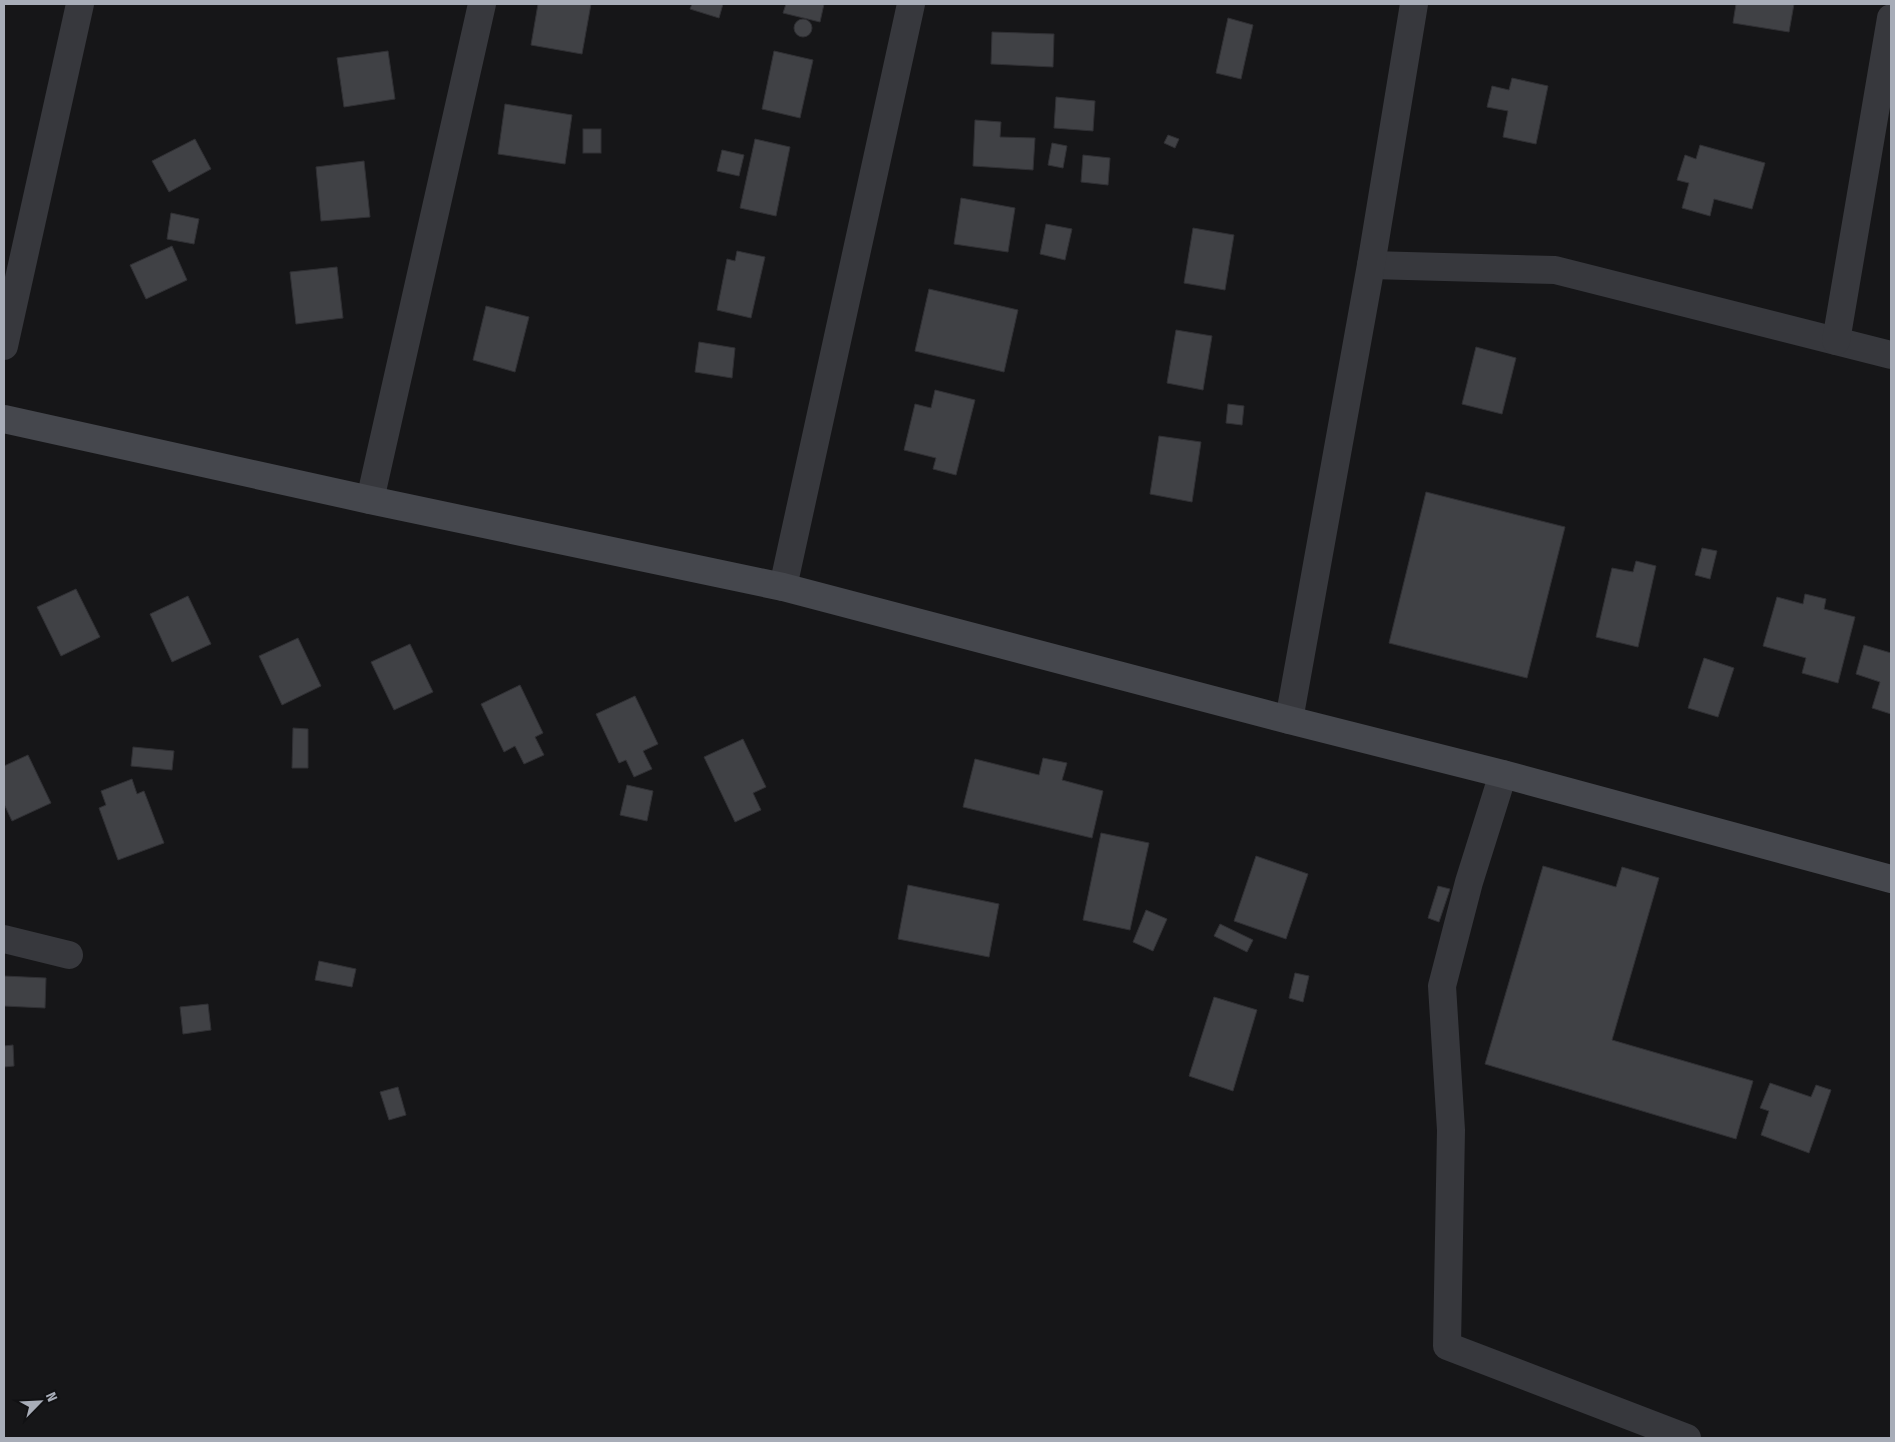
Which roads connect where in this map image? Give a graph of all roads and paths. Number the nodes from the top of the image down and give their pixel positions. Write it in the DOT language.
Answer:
graph roads {
  1 [pos="80,4"];
  2 [pos="482,4"];
  3 [pos="911,4"];
  4 [pos="1414,4"];
  5 [pos="1891,18"];
  6 [pos="1371,265"];
  7 [pos="1836,341"];
  8 [pos="4,346"];
  9 [pos="1891,355"];
  10 [pos="4,419"];
  11 [pos="370,500"];
  12 [pos="783,587"];
  13 [pos="1289,720"];
  14 [pos="1503,774"];
  15 [pos="1891,879"];
  16 [pos="4,939"];
  17 [pos="69,955"];
  18 [pos="1687,1438"];
  1 -- 8 [label="street"];
  2 -- 11 [label="street"];
  3 -- 12 [label="street"];
  4 -- 6 [label="street"];
  5 -- 7 [label="street"];
  6 -- 7 [label="street"];
  6 -- 13 [label="street"];
  7 -- 9 [label="street"];
  10 -- 11 [label="main road"];
  11 -- 12 [label="main road"];
  12 -- 13 [label="main road"];
  13 -- 14 [label="main road"];
  14 -- 15 [label="main road"];
  14 -- 18 [label="street"];
  16 -- 17 [label="street"];
}
